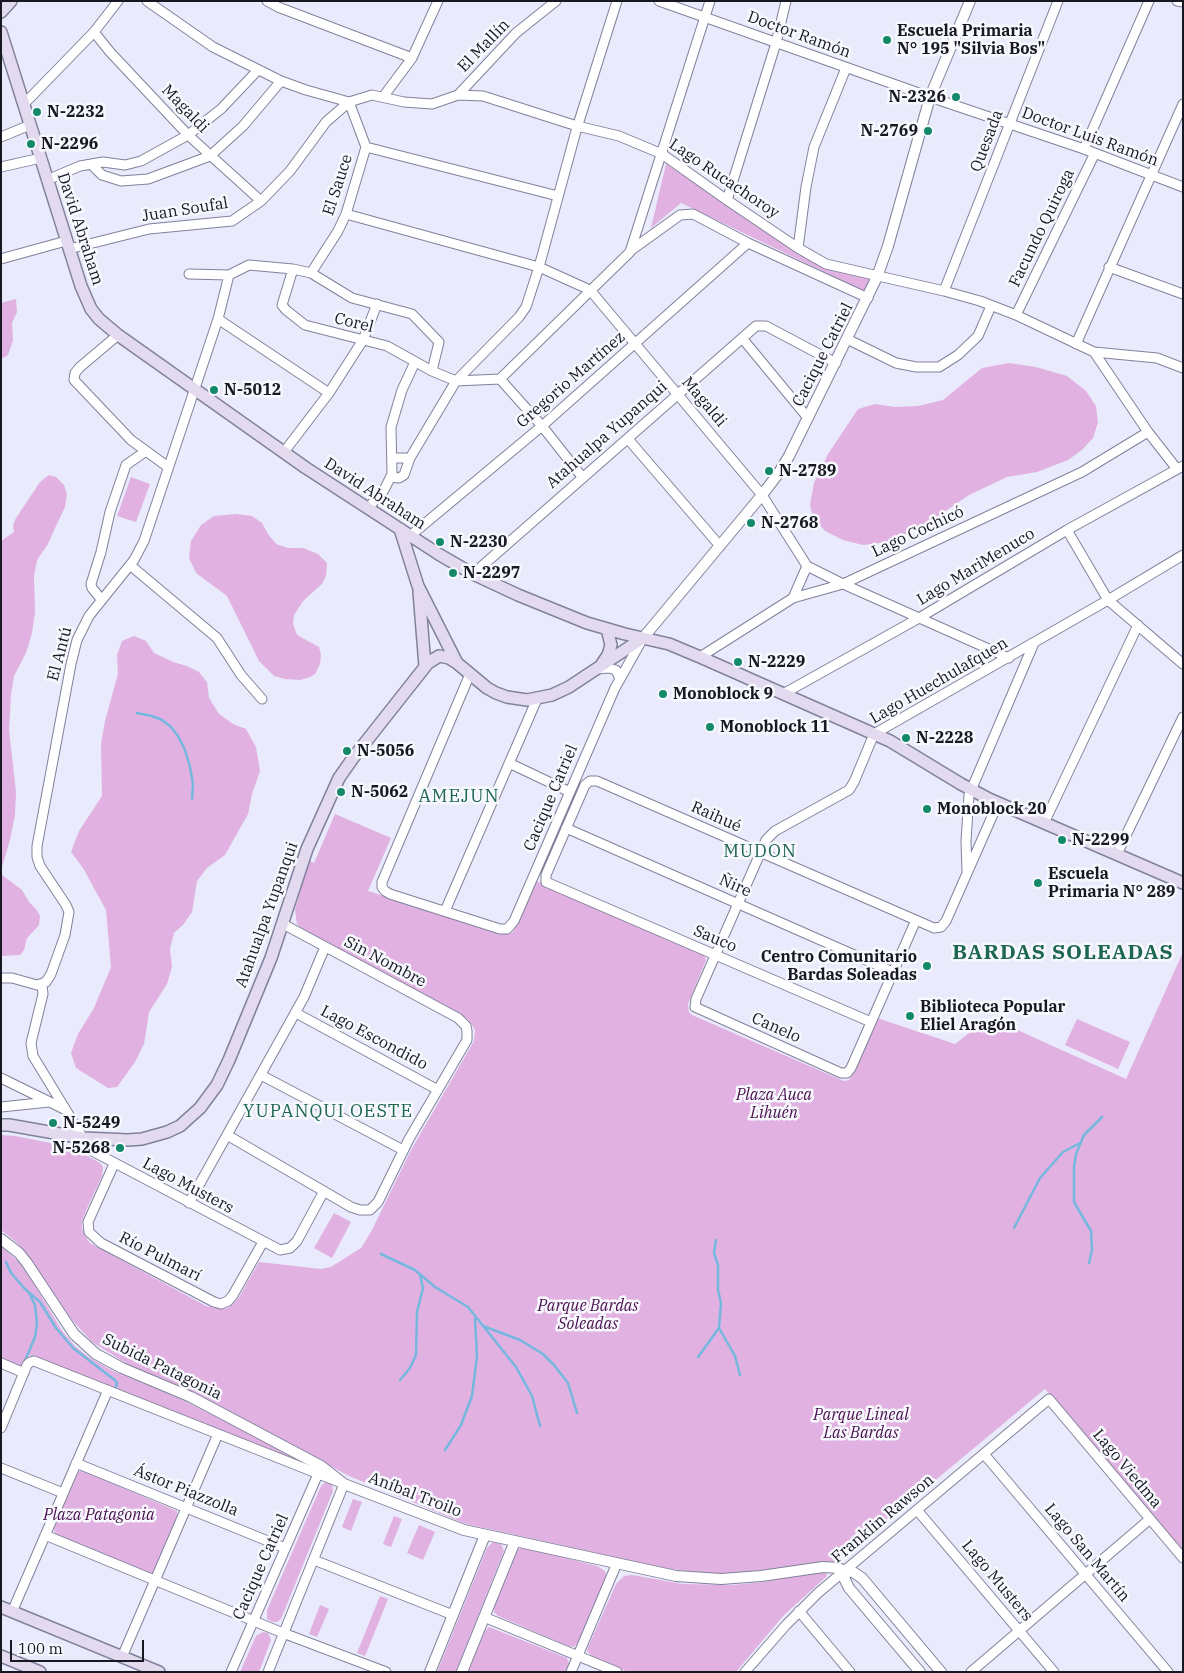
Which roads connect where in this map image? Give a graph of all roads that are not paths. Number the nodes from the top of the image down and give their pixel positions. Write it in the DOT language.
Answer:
graph roads {
  1 [pos="11,1"];
  2 [pos="118,1"];
  3 [pos="147,1"];
  4 [pos="267,1"];
  5 [pos="438,1"];
  6 [pos="556,1"];
  7 [pos="617,1"];
  8 [pos="659,1"];
  9 [pos="710,1"];
  10 [pos="786,1"];
  11 [pos="970,1"];
  12 [pos="1058,1"];
  13 [pos="1149,1"];
  14 [pos="1177,1"];
  15 [pos="1183,2"];
  16 [pos="2,11"];
  17 [pos="704,18"];
  18 [pos="1,32"];
  19 [pos="94,32"];
  20 [pos="776,43"];
  21 [pos="412,58"];
  22 [pos="846,68"];
  23 [pos="258,70"];
  24 [pos="281,81"];
  25 [pos="458,95"];
  26 [pos="930,97"];
  27 [pos="384,98"];
  28 [pos="349,102"];
  29 [pos="24,104"];
  30 [pos="1183,104"];
  31 [pos="1010,124"];
  32 [pos="30,125"];
  33 [pos="577,126"];
  34 [pos="188,135"];
  35 [pos="1,137"];
  36 [pos="366,147"];
  37 [pos="1084,149"];
  38 [pos="1095,153"];
  39 [pos="662,154"];
  40 [pos="210,156"];
  41 [pos="41,158"];
  42 [pos="91,164"];
  43 [pos="1,167"];
  44 [pos="1151,175"];
  45 [pos="47,180"];
  46 [pos="1183,187"];
  47 [pos="558,196"];
  48 [pos="261,200"];
  49 [pos="727,200"];
  50 [pos="346,214"];
  51 [pos="748,243"];
  52 [pos="67,245"];
  53 [pos="798,248"];
  54 [pos="630,252"];
  55 [pos="1,259"];
  56 [pos="539,267"];
  57 [pos="1110,267"];
  58 [pos="293,269"];
  59 [pos="311,273"];
  60 [pos="188,274"];
  61 [pos="230,275"];
  62 [pos="877,277"];
  63 [pos="590,290"];
  64 [pos="944,291"];
  65 [pos="1183,294"];
  66 [pos="868,298"];
  67 [pos="377,304"];
  68 [pos="991,306"];
  69 [pos="1016,315"];
  70 [pos="218,319"];
  71 [pos="118,335"];
  72 [pos="742,338"];
  73 [pos="363,340"];
  74 [pos="847,340"];
  75 [pos="636,343"];
  76 [pos="1076,344"];
  77 [pos="1094,352"];
  78 [pos="415,362"];
  79 [pos="836,362"];
  80 [pos="1183,368"];
  81 [pos="432,371"];
  82 [pos="500,379"];
  83 [pos="456,381"];
  84 [pos="194,388"];
  85 [pos="329,393"];
  86 [pos="678,394"];
  87 [pos="808,418"];
  88 [pos="542,426"];
  89 [pos="1148,432"];
  90 [pos="628,439"];
  91 [pos="146,451"];
  92 [pos="284,452"];
  93 [pos="392,458"];
  94 [pos="410,458"];
  95 [pos="168,467"];
  96 [pos="1180,467"];
  97 [pos="391,477"];
  98 [pos="583,478"];
  99 [pos="762,495"];
  100 [pos="368,508"];
  101 [pos="400,529"];
  102 [pos="1067,530"];
  103 [pos="410,536"];
  104 [pos="720,546"];
  105 [pos="1183,555"];
  106 [pos="130,565"];
  107 [pos="807,566"];
  108 [pos="473,574"];
  109 [pos="843,584"];
  110 [pos="418,586"];
  111 [pos="793,598"];
  112 [pos="101,599"];
  113 [pos="1108,600"];
  114 [pos="919,618"];
  115 [pos="1138,625"];
  116 [pos="607,629"];
  117 [pos="643,638"];
  118 [pos="1034,643"];
  119 [pos="700,657"];
  120 [pos="1009,658"];
  121 [pos="457,663"];
  122 [pos="1183,664"];
  123 [pos="425,666"];
  124 [pos="599,668"];
  125 [pos="470,674"];
  126 [pos="620,679"];
  127 [pos="784,694"];
  128 [pos="262,699"];
  129 [pos="536,699"];
  130 [pos="1183,717"];
  131 [pos="874,734"];
  132 [pos="509,763"];
  133 [pos="970,789"];
  134 [pos="570,792"];
  135 [pos="998,802"];
  136 [pos="1044,823"];
  137 [pos="566,828"];
  138 [pos="760,852"];
  139 [pos="1116,854"];
  140 [pos="967,872"];
  141 [pos="1183,883"];
  142 [pos="737,903"];
  143 [pos="445,911"];
  144 [pos="916,920"];
  145 [pos="283,924"];
  146 [pos="325,947"];
  147 [pos="715,955"];
  148 [pos="893,972"];
  149 [pos="1,978"];
  150 [pos="42,984"];
  151 [pos="695,1007"];
  152 [pos="296,1013"];
  153 [pos="871,1022"];
  154 [pos="261,1075"];
  155 [pos="1,1078"];
  156 [pos="438,1090"];
  157 [pos="50,1102"];
  158 [pos="1,1107"];
  159 [pos="66,1110"];
  160 [pos="1,1125"];
  161 [pos="227,1134"];
  162 [pos="83,1138"];
  163 [pos="403,1150"];
  164 [pos="114,1164"];
  165 [pos="324,1191"];
  166 [pos="188,1202"];
  167 [pos="1,1238"];
  168 [pos="263,1242"];
  169 [pos="1,1363"];
  170 [pos="24,1372"];
  171 [pos="108,1390"];
  172 [pos="1049,1399"];
  173 [pos="1,1428"];
  174 [pos="218,1434"];
  175 [pos="984,1454"];
  176 [pos="76,1463"];
  177 [pos="1,1468"];
  178 [pos="318,1474"];
  179 [pos="344,1484"];
  180 [pos="63,1493"];
  181 [pos="186,1507"];
  182 [pos="917,1510"];
  183 [pos="1150,1519"];
  184 [pos="45,1535"];
  185 [pos="485,1535"];
  186 [pos="515,1541"];
  187 [pos="285,1548"];
  188 [pos="1183,1558"];
  189 [pos="314,1560"];
  190 [pos="617,1564"];
  191 [pos="844,1571"];
  192 [pos="1085,1574"];
  193 [pos="155,1580"];
  194 [pos="6,1610"];
  195 [pos="799,1611"];
  196 [pos="452,1615"];
  197 [pos="484,1617"];
  198 [pos="254,1621"];
  199 [pos="1020,1630"];
  200 [pos="284,1633"];
  201 [pos="1,1656"];
  202 [pos="578,1656"];
  203 [pos="122,1657"];
  204 [pos="40,1672"];
  205 [pos="159,1672"];
  206 [pos="231,1672"];
  207 [pos="268,1672"];
  208 [pos="386,1672"];
  209 [pos="430,1672"];
  210 [pos="462,1672"];
  211 [pos="572,1672"];
  212 [pos="617,1672"];
  213 [pos="745,1672"];
  214 [pos="850,1672"];
  215 [pos="920,1672"];
  216 [pos="941,1672"];
  217 [pos="971,1672"];
  218 [pos="1054,1672"];
  219 [pos="1168,1672"];
  1 -- 16 [label="main road"];
  2 -- 19 [label="street"];
  3 -- 23 [label="street"];
  4 -- 21 [label="street"];
  5 -- 21 [label="street"];
  6 -- 25 [label="street, El Mallín"];
  7 -- 33 [label="street"];
  8 -- 17 [label="street, Doctor Ramón"];
  9 -- 17 [label="street"];
  10 -- 20 [label="street"];
  11 -- 26 [label="street, Cacique Catriel"];
  12 -- 31 [label="street, Quesada"];
  13 -- 37 [label="street"];
  14 -- 15 [label="street"];
  17 -- 20 [label="street, Doctor Ramón"];
  17 -- 39 [label="street"];
  18 -- 29 [label="main road, David Abraham"];
  19 -- 29 [label="street"];
  19 -- 34 [label="street, Magaldi"];
  20 -- 22 [label="street, Doctor Ramón"];
  20 -- 49 [label="street"];
  21 -- 27 [label="street"];
  22 -- 26 [label="street, Doctor Ramón"];
  22 -- 53 [label="street"];
  23 -- 24 [label="street"];
  23 -- 34 [label="street"];
  24 -- 28 [label="street"];
  24 -- 40 [label="street"];
  25 -- 27 [label="street, Lago Rucachoroy"];
  25 -- 33 [label="street, Lago Rucachoroy"];
  26 -- 31 [label="street, Doctor Luis Ramón"];
  26 -- 62 [label="street, Cacique Catriel"];
  27 -- 28 [label="street, Lago Rucachoroy"];
  28 -- 36 [label="street, El Sauce"];
  28 -- 48 [label="street, Juan Soufal"];
  29 -- 32 [label="main road, David Abraham"];
  30 -- 44 [label="street"];
  31 -- 37 [label="street, Doctor Luis Ramón"];
  31 -- 64 [label="street, Quesada"];
  32 -- 35 [label="street"];
  32 -- 41 [label="main road, David Abraham"];
  33 -- 39 [label="street, Lago Rucachoroy"];
  33 -- 47 [label="street"];
  34 -- 40 [label="street, Magaldi"];
  34 -- 42 [label="street"];
  36 -- 47 [label="street"];
  36 -- 50 [label="street, El Sauce"];
  37 -- 38 [label="street, Doctor Luis Ramón"];
  38 -- 44 [label="street, Doctor Luis Ramón"];
  38 -- 69 [label="street, Facundo Quiroga"];
  39 -- 49 [label="street, Lago Rucachoroy"];
  39 -- 54 [label="street"];
  40 -- 42 [label="street"];
  40 -- 48 [label="street, Magaldi"];
  41 -- 43 [label="street"];
  41 -- 45 [label="main road, David Abraham"];
  42 -- 45 [label="street"];
  44 -- 46 [label="street, Doctor Luis Ramón"];
  44 -- 57 [label="street"];
  45 -- 52 [label="main road, David Abraham"];
  47 -- 56 [label="street"];
  48 -- 52 [label="street, Juan Soufal"];
  49 -- 53 [label="street, Lago Rucachoroy"];
  50 -- 56 [label="street, Magaldi"];
  50 -- 59 [label="street, El Sauce"];
  51 -- 54 [label="street"];
  51 -- 66 [label="street"];
  51 -- 75 [label="street, Gregorio Martínez"];
  52 -- 55 [label="street, Juan Soufal"];
  52 -- 71 [label="main road, David Abraham"];
  53 -- 62 [label="street, Lago Rucachoroy"];
  54 -- 63 [label="street"];
  56 -- 63 [label="street, Magaldi"];
  56 -- 83 [label="street"];
  57 -- 65 [label="street"];
  57 -- 76 [label="street"];
  58 -- 59 [label="street"];
  58 -- 61 [label="street"];
  58 -- 73 [label="street, Corel"];
  59 -- 67 [label="street"];
  60 -- 61 [label="street"];
  61 -- 70 [label="street, El Antú"];
  62 -- 64 [label="street, Lago Rucachoroy"];
  62 -- 66 [label="street, Cacique Catriel"];
  63 -- 75 [label="street, Magaldi"];
  63 -- 82 [label="street"];
  64 -- 68 [label="street, Lago Rucachoroy"];
  66 -- 74 [label="street, Cacique Catriel"];
  67 -- 73 [label="street"];
  67 -- 81 [label="street"];
  68 -- 69 [label="street, Lago Rucachoroy"];
  68 -- 74 [label="street"];
  69 -- 76 [label="street, Lago Rucachoroy"];
  70 -- 84 [label="street, El Antú"];
  70 -- 85 [label="street"];
  71 -- 84 [label="main road, David Abraham"];
  71 -- 91 [label="street"];
  72 -- 79 [label="street, Atahualpa Yupanqui"];
  72 -- 86 [label="street, Atahualpa Yupanqui"];
  72 -- 87 [label="street"];
  73 -- 78 [label="street, Corel"];
  73 -- 85 [label="street"];
  74 -- 79 [label="street, Cacique Catriel"];
  75 -- 86 [label="street, Magaldi"];
  75 -- 88 [label="street, Gregorio Martínez"];
  76 -- 77 [label="street, Lago Rucachoroy"];
  77 -- 80 [label="street"];
  77 -- 89 [label="street"];
  78 -- 81 [label="street, Corel"];
  78 -- 93 [label="street"];
  79 -- 87 [label="street, Cacique Catriel"];
  81 -- 83 [label="street, Corel"];
  82 -- 83 [label="street"];
  82 -- 88 [label="street"];
  83 -- 94 [label="street"];
  84 -- 92 [label="main road, David Abraham"];
  84 -- 95 [label="street, El Antú"];
  85 -- 92 [label="street"];
  86 -- 90 [label="street, Atahualpa Yupanqui"];
  86 -- 99 [label="street, Magaldi"];
  87 -- 99 [label="street, Cacique Catriel"];
  88 -- 98 [label="street"];
  88 -- 103 [label="street, Gregorio Martínez"];
  89 -- 96 [label="street"];
  89 -- 109 [label="street, Lago Cochicó"];
  90 -- 98 [label="street, Atahualpa Yupanqui"];
  90 -- 104 [label="street"];
  91 -- 95 [label="street"];
  91 -- 112 [label="street"];
  92 -- 100 [label="main road, David Abraham"];
  93 -- 94 [label="street"];
  93 -- 97 [label="street"];
  94 -- 97 [label="street"];
  95 -- 106 [label="street, El Antú"];
  96 -- 102 [label="street, Lago MariMenuco"];
  97 -- 100 [label="street"];
  98 -- 108 [label="street, Atahualpa Yupanqui"];
  99 -- 104 [label="street, Cacique Catriel"];
  99 -- 107 [label="street, Magaldi"];
  100 -- 101 [label="main road, David Abraham"];
  101 -- 103 [label="main road, David Abraham"];
  101 -- 110 [label="main road"];
  102 -- 113 [label="street"];
  102 -- 114 [label="street, Lago MariMenuco"];
  103 -- 108 [label="main road, David Abraham"];
  104 -- 117 [label="street, Cacique Catriel"];
  105 -- 113 [label="street, Lago Huechulafquen"];
  106 -- 112 [label="street, El Antú"];
  106 -- 128 [label="street"];
  107 -- 109 [label="street"];
  107 -- 111 [label="street"];
  108 -- 116 [label="main road, David Abraham"];
  109 -- 111 [label="street, Lago Cochicó"];
  109 -- 114 [label="street"];
  110 -- 121 [label="main road"];
  110 -- 123 [label="main road"];
  111 -- 119 [label="street, Lago Cochicó"];
  112 -- 150 [label="street, El Antú"];
  113 -- 115 [label="street"];
  113 -- 118 [label="street, Lago Huechulafquen"];
  114 -- 120 [label="street"];
  114 -- 127 [label="street, Lago MariMenuco"];
  115 -- 122 [label="street"];
  115 -- 136 [label="street"];
  116 -- 117 [label="main road, David Abraham"];
  116 -- 124 [label="main road"];
  117 -- 119 [label="main road, David Abraham"];
  117 -- 124 [label="main road"];
  117 -- 126 [label="street, Cacique Catriel"];
  118 -- 120 [label="street, Lago Huechulafquen"];
  118 -- 133 [label="street"];
  119 -- 127 [label="main road, David Abraham"];
  120 -- 131 [label="street, Lago Huechulafquen"];
  121 -- 123 [label="main road"];
  121 -- 125 [label="main road"];
  123 -- 145 [label="main road, Atahualpa Yupanqui"];
  124 -- 126 [label="street"];
  124 -- 129 [label="main road"];
  125 -- 129 [label="main road"];
  125 -- 143 [label="street"];
  126 -- 134 [label="street, Cacique Catriel"];
  127 -- 131 [label="main road, David Abraham"];
  129 -- 132 [label="street"];
  130 -- 139 [label="street"];
  131 -- 133 [label="main road, David Abraham"];
  131 -- 138 [label="street, Lago Huechulafquen"];
  132 -- 134 [label="street"];
  132 -- 143 [label="street"];
  133 -- 135 [label="main road, David Abraham"];
  133 -- 140 [label="street"];
  134 -- 143 [label="street, Cacique Catriel"];
  135 -- 136 [label="main road, David Abraham"];
  135 -- 140 [label="street"];
  136 -- 139 [label="main road, David Abraham"];
  137 -- 138 [label="street, Raihué"];
  137 -- 142 [label="street, Ñire"];
  137 -- 147 [label="street, Sauco"];
  138 -- 142 [label="street, Lago Huechulafquen"];
  138 -- 144 [label="street, Raihué"];
  139 -- 141 [label="main road, David Abraham"];
  140 -- 144 [label="street, Raihué"];
  142 -- 147 [label="street, Lago Huechulafquen"];
  142 -- 148 [label="street, Ñire"];
  144 -- 148 [label="street"];
  145 -- 146 [label="street, Sin Nombre"];
  145 -- 162 [label="main road, Atahualpa Yupanqui"];
  146 -- 152 [label="street"];
  146 -- 156 [label="street, Sin Nombre"];
  147 -- 151 [label="street, Lago Huechulafquen"];
  147 -- 153 [label="street, Sauco"];
  148 -- 153 [label="street"];
  149 -- 150 [label="street"];
  150 -- 159 [label="street, Lago Musters"];
  151 -- 153 [label="street, Canelo"];
  152 -- 154 [label="street"];
  152 -- 156 [label="street, Lago Escondido"];
  154 -- 161 [label="street"];
  154 -- 163 [label="street"];
  155 -- 157 [label="street"];
  156 -- 163 [label="street"];
  157 -- 158 [label="street"];
  157 -- 159 [label="street"];
  159 -- 162 [label="street, Lago Musters"];
  160 -- 162 [label="main road, Atahualpa Yupanqui"];
  161 -- 165 [label="street"];
  161 -- 166 [label="street"];
  162 -- 164 [label="street, Lago Musters"];
  163 -- 165 [label="street"];
  164 -- 166 [label="street, Lago Musters"];
  164 -- 168 [label="street, Río Pulmarí"];
  165 -- 168 [label="street, Lago Musters"];
  166 -- 168 [label="street, Lago Musters"];
  167 -- 179 [label="street, Subida Patagonia"];
  169 -- 170 [label="street"];
  170 -- 171 [label="street, Aníbal Troilo"];
  170 -- 173 [label="street"];
  171 -- 174 [label="street, Aníbal Troilo"];
  171 -- 176 [label="street"];
  172 -- 175 [label="street, Franklin Rawson"];
  172 -- 183 [label="street, Lago Viedma"];
  174 -- 178 [label="street, Aníbal Troilo"];
  174 -- 181 [label="street"];
  175 -- 182 [label="street, Franklin Rawson"];
  175 -- 192 [label="street, Lago San Martín"];
  176 -- 180 [label="street"];
  176 -- 181 [label="street, Ástor Piazzolla"];
  177 -- 180 [label="street"];
  178 -- 179 [label="street, Aníbal Troilo"];
  178 -- 187 [label="street, Cacique Catriel"];
  179 -- 185 [label="street, Aníbal Troilo"];
  179 -- 189 [label="street"];
  180 -- 184 [label="street"];
  181 -- 187 [label="street, Ástor Piazzolla"];
  181 -- 193 [label="street"];
  182 -- 191 [label="street, Franklin Rawson"];
  182 -- 199 [label="street, Lago Musters"];
  183 -- 188 [label="street, Lago Viedma"];
  183 -- 192 [label="street"];
  184 -- 193 [label="street"];
  184 -- 194 [label="street"];
  185 -- 186 [label="street, Aníbal Troilo"];
  185 -- 196 [label="street"];
  186 -- 190 [label="street, Aníbal Troilo"];
  186 -- 197 [label="street"];
  187 -- 198 [label="street, Cacique Catriel"];
  189 -- 196 [label="street"];
  189 -- 200 [label="street"];
  190 -- 191 [label="street, Aníbal Troilo"];
  190 -- 202 [label="street"];
  191 -- 195 [label="street, Franklin Rawson"];
  191 -- 215 [label="street"];
  191 -- 216 [label="street, Aníbal Troilo"];
  192 -- 199 [label="street"];
  192 -- 219 [label="street, Lago San Martín"];
  193 -- 198 [label="street"];
  193 -- 203 [label="street"];
  194 -- 203 [label="main road"];
  195 -- 213 [label="street, Franklin Rawson"];
  195 -- 214 [label="street"];
  196 -- 209 [label="street"];
  197 -- 202 [label="street"];
  197 -- 210 [label="street"];
  198 -- 200 [label="street"];
  198 -- 206 [label="street, Cacique Catriel"];
  199 -- 217 [label="street"];
  199 -- 218 [label="street, Lago Musters"];
  200 -- 207 [label="street"];
  200 -- 208 [label="street"];
  201 -- 204 [label="main road"];
  202 -- 211 [label="street"];
  202 -- 212 [label="street"];
  203 -- 205 [label="main road"];
}
